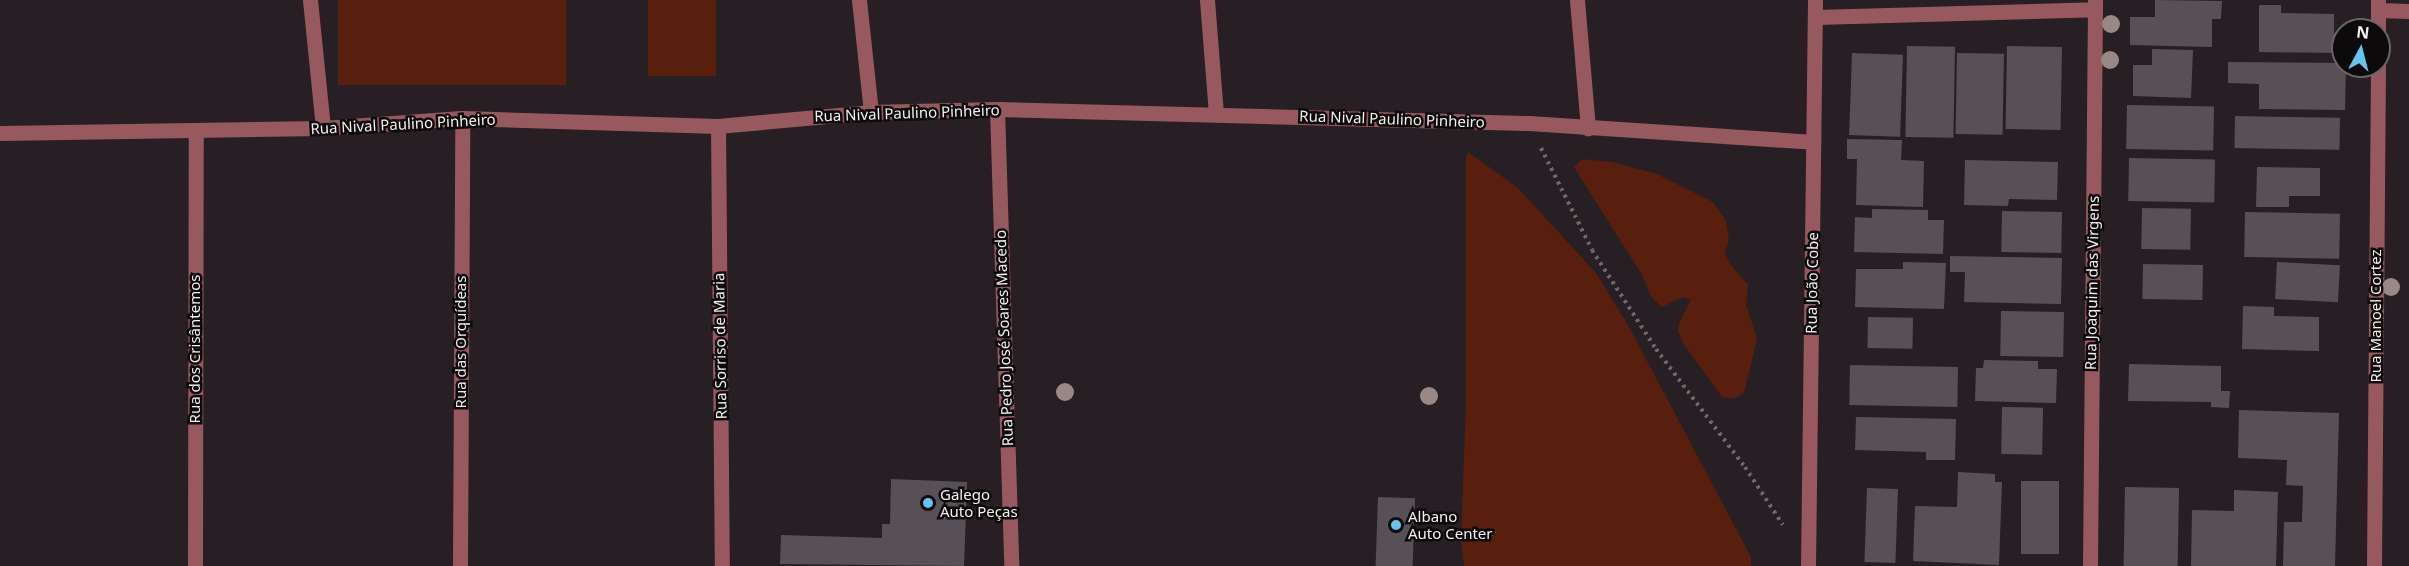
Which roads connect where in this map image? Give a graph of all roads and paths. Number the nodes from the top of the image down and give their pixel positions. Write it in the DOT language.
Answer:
graph roads {
  1 [pos="310,0"];
  2 [pos="859,0"];
  3 [pos="1207,0"];
  4 [pos="1577,0"];
  5 [pos="1815,0"];
  6 [pos="2095,5"];
  7 [pos="2378,5"];
  8 [pos="2409,10"];
  9 [pos="1816,17"];
  10 [pos="2378,78"];
  11 [pos="997,109"];
  12 [pos="871,112"];
  13 [pos="1216,114"];
  14 [pos="462,118"];
  15 [pos="1529,123"];
  16 [pos="718,126"];
  17 [pos="323,128"];
  18 [pos="1588,129"];
  19 [pos="196,132"];
  20 [pos="0,133"];
  21 [pos="1813,142"];
  22 [pos="1808,565"];
  23 [pos="195,566"];
  24 [pos="459,566"];
  25 [pos="722,566"];
  26 [pos="1011,566"];
  27 [pos="2090,566"];
  28 [pos="2374,566"];
  1 -- 17 [label="street"];
  2 -- 12 [label="street"];
  3 -- 13 [label="street"];
  4 -- 18 [label="street"];
  5 -- 9 [label="street, Rua João Cobe"];
  6 -- 9 [label="street"];
  6 -- 27 [label="street, Rua Joaquim das Virgens"];
  7 -- 8 [label="street"];
  9 -- 21 [label="street, Rua João Cobe"];
  10 -- 28 [label="street, Rua Manoel Cortez"];
  11 -- 12 [label="street, Rua Nival Paulino Pinheiro"];
  11 -- 13 [label="street, Rua Nival Paulino Pinheiro"];
  11 -- 26 [label="street, Rua Pedro José Soares Macedo"];
  12 -- 16 [label="street, Rua Nival Paulino Pinheiro"];
  13 -- 15 [label="street, Rua Nival Paulino Pinheiro"];
  14 -- 16 [label="street, Rua Nival Paulino Pinheiro"];
  14 -- 17 [label="street, Rua Nival Paulino Pinheiro"];
  14 -- 24 [label="street, Rua das Orquídeas"];
  15 -- 18 [label="street, Rua Nival Paulino Pinheiro"];
  15 -- 22 [label="path"];
  16 -- 25 [label="street, Rua Sorriso de Maria"];
  17 -- 19 [label="street, Rua Nival Paulino Pinheiro"];
  18 -- 21 [label="street, Rua Nival Paulino Pinheiro"];
  19 -- 20 [label="street, Rua Nival Paulino Pinheiro"];
  19 -- 23 [label="street, Rua dos Crisântemos"];
  21 -- 22 [label="street, Rua João Cobe"];
}
